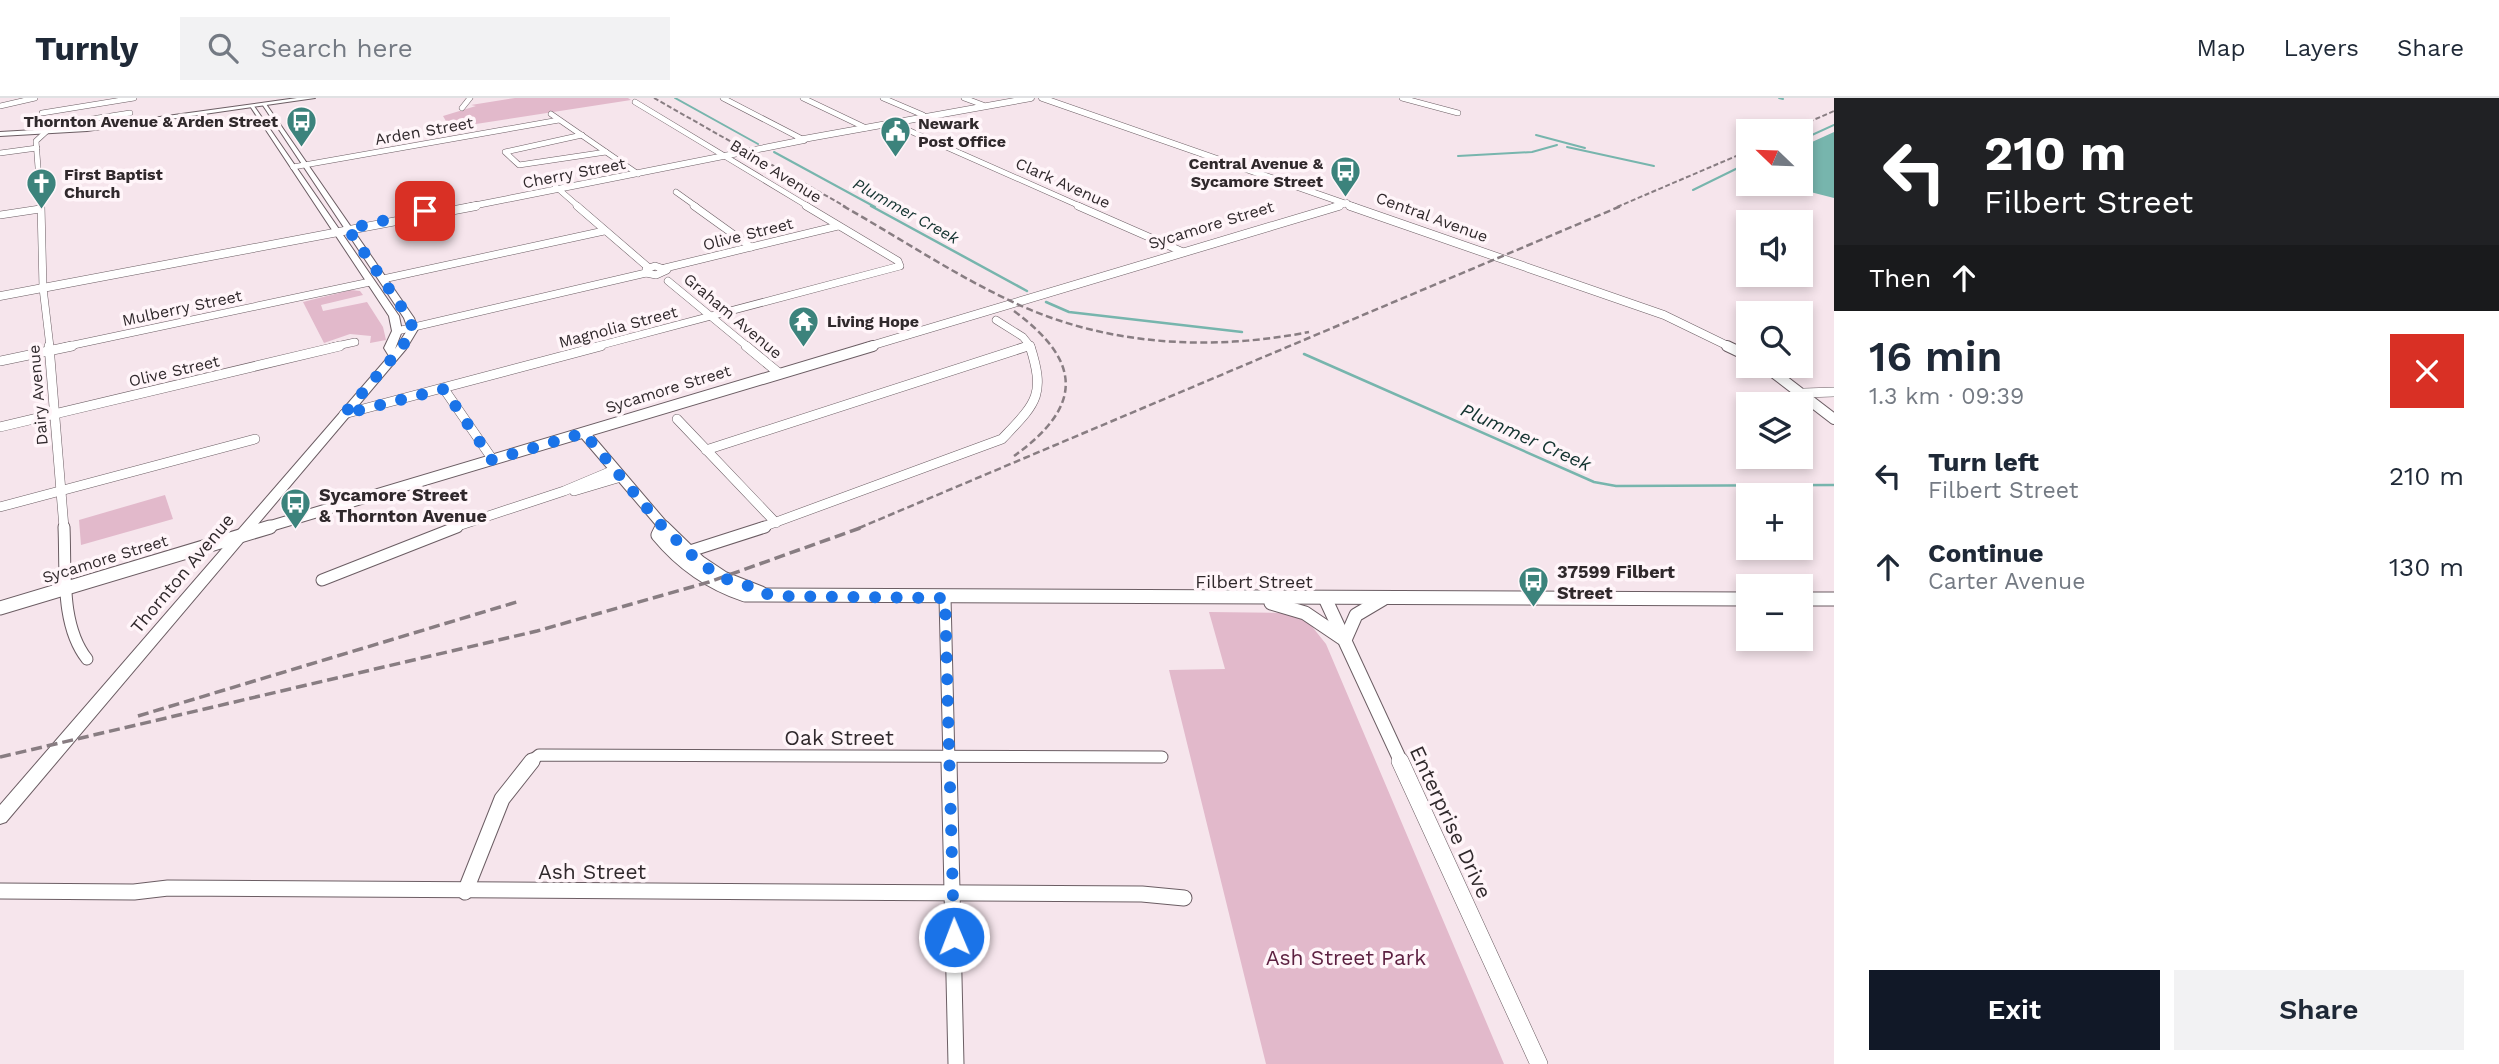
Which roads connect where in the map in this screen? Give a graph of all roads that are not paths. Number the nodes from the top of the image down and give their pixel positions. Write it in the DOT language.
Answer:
graph roads {
  1 [pos="35,98"];
  2 [pos="134,98"];
  3 [pos="294,98"];
  4 [pos="312,98"];
  5 [pos="470,98"];
  6 [pos="723,98"];
  7 [pos="803,98"];
  8 [pos="883,98"];
  9 [pos="964,98"];
  10 [pos="1012,98"];
  11 [pos="1042,98"];
  12 [pos="1402,98"];
  13 [pos="125,99"];
  14 [pos="1028,99"];
  15 [pos="1056,99"];
  16 [pos="262,102"];
  17 [pos="635,102"];
  18 [pos="250,103"];
  19 [pos="983,105"];
  20 [pos="0,106"];
  21 [pos="462,108"];
  22 [pos="1455,112"];
  23 [pos="42,113"];
  24 [pos="551,114"];
  25 [pos="938,114"];
  26 [pos="923,115"];
  27 [pos="131,118"];
  28 [pos="1100,118"];
  29 [pos="85,120"];
  30 [pos="559,120"];
  31 [pos="892,123"];
  32 [pos="866,128"];
  33 [pos="0,132"];
  34 [pos="43,134"];
  35 [pos="582,135"];
  36 [pos="804,140"];
  37 [pos="37,148"];
  38 [pos="606,152"];
  39 [pos="0,153"];
  40 [pos="722,156"];
  41 [pos="307,165"];
  42 [pos="293,167"];
  43 [pos="636,172"];
  44 [pos="556,188"];
  45 [pos="676,192"];
  46 [pos="1346,203"];
  47 [pos="40,209"];
  48 [pos="0,215"];
  49 [pos="374,224"];
  50 [pos="346,225"];
  51 [pos="838,226"];
  52 [pos="604,231"];
  53 [pos="335,232"];
  54 [pos="355,239"];
  55 [pos="751,247"];
  56 [pos="1183,252"];
  57 [pos="900,266"];
  58 [pos="648,270"];
  59 [pos="383,279"];
  60 [pos="668,281"];
  61 [pos="370,282"];
  62 [pos="43,288"];
  63 [pos="0,296"];
  64 [pos="713,317"];
  65 [pos="996,320"];
  66 [pos="413,329"];
  67 [pos="397,331"];
  68 [pos="355,342"];
  69 [pos="1030,345"];
  70 [pos="51,350"];
  71 [pos="1736,350"];
  72 [pos="393,355"];
  73 [pos="0,361"];
  74 [pos="780,374"];
  75 [pos="1782,378"];
  76 [pos="444,389"];
  77 [pos="1803,392"];
  78 [pos="1834,392"];
  79 [pos="1813,393"];
  80 [pos="1813,401"];
  81 [pos="57,413"];
  82 [pos="344,414"];
  83 [pos="677,419"];
  84 [pos="1834,419"];
  85 [pos="0,427"];
  86 [pos="584,433"];
  87 [pos="256,439"];
  88 [pos="706,450"];
  89 [pos="492,460"];
  90 [pos="617,473"];
  91 [pos="61,491"];
  92 [pos="0,507"];
  93 [pos="776,523"];
  94 [pos="662,526"];
  95 [pos="239,537"];
  96 [pos="687,552"];
  97 [pos="322,580"];
  98 [pos="68,588"];
  99 [pos="761,593"];
  100 [pos="945,598"];
  101 [pos="1251,598"];
  102 [pos="1325,598"];
  103 [pos="1383,598"];
  104 [pos="1736,599"];
  105 [pos="1813,599"];
  106 [pos="1834,599"];
  107 [pos="0,608"];
  108 [pos="1345,640"];
  109 [pos="88,659"];
  110 [pos="950,757"];
  111 [pos="1162,757"];
  112 [pos="0,817"];
  113 [pos="0,891"];
  114 [pos="465,892"];
  115 [pos="953,893"];
  116 [pos="1184,898"];
  117 [pos="956,1064"];
  118 [pos="1539,1064"];
  1 -- 20 [label="street"];
  2 -- 13 [label="street"];
  3 -- 16 [label="main road"];
  4 -- 16 [label="main road"];
  5 -- 21 [label="street"];
  6 -- 36 [label="street"];
  7 -- 32 [label="street"];
  8 -- 26 [label="street"];
  9 -- 19 [label="street"];
  10 -- 19 [label="street, Cherry Street"];
  11 -- 15 [label="street, Central Avenue"];
  12 -- 22 [label="street"];
  13 -- 23 [label="street"];
  13 -- 27 [label="street"];
  14 -- 15 [label="street, Cherry Street"];
  14 -- 19 [label="street, Cherry Street"];
  15 -- 28 [label="street, Central Avenue"];
  16 -- 18 [label="main road"];
  16 -- 41 [label="main road"];
  17 -- 40 [label="street, Baine Avenue"];
  18 -- 27 [label="main road"];
  18 -- 42 [label="main road"];
  19 -- 25 [label="street, Cherry Street"];
  24 -- 30 [label="street"];
  25 -- 26 [label="street, Cherry Street"];
  25 -- 31 [label="street, Cherry Street"];
  26 -- 31 [label="street, Cherry Street"];
  27 -- 29 [label="street"];
  27 -- 34 [label="main road"];
  28 -- 46 [label="street, Central Avenue"];
  30 -- 35 [label="street"];
  30 -- 41 [label="street, Arden Street"];
  31 -- 32 [label="street, Cherry Street"];
  31 -- 56 [label="street, Clark Avenue"];
  32 -- 36 [label="street, Cherry Street"];
  33 -- 34 [label="main road"];
  33 -- 34 [label="main road"];
  34 -- 37 [label="street, Dairy Avenue"];
  35 -- 38 [label="street"];
  35 -- 38 [label="street"];
  36 -- 40 [label="street, Cherry Street"];
  37 -- 39 [label="street"];
  37 -- 47 [label="street, Dairy Avenue"];
  38 -- 43 [label="street"];
  40 -- 43 [label="street, Cherry Street"];
  40 -- 51 [label="street, Baine Avenue"];
  41 -- 42 [label="street, Arden Street"];
  41 -- 50 [label="main road"];
  42 -- 53 [label="main road"];
  43 -- 44 [label="street, Cherry Street"];
  44 -- 49 [label="street, Cherry Street"];
  44 -- 52 [label="street"];
  45 -- 55 [label="street"];
  46 -- 56 [label="street, Sycamore Street"];
  46 -- 71 [label="street, Central Avenue"];
  47 -- 48 [label="street"];
  47 -- 62 [label="street, Dairy Avenue"];
  49 -- 50 [label="street, Cherry Street"];
  49 -- 54 [label="street"];
  50 -- 53 [label="street, Cherry Street"];
  50 -- 54 [label="main road"];
  51 -- 55 [label="street, Olive Street"];
  51 -- 57 [label="street, Baine Avenue"];
  52 -- 58 [label="street"];
  52 -- 59 [label="street"];
  53 -- 61 [label="main road"];
  53 -- 62 [label="street, Cherry Street"];
  54 -- 59 [label="main road"];
  55 -- 58 [label="street, Olive Street"];
  56 -- 74 [label="street, Sycamore Street"];
  57 -- 64 [label="street, Magnolia Street"];
  58 -- 66 [label="street, Olive Street"];
  59 -- 66 [label="main road"];
  60 -- 64 [label="street, Graham Avenue"];
  61 -- 67 [label="main road"];
  61 -- 70 [label="street, Mulberry Street"];
  62 -- 63 [label="street, Cherry Street"];
  62 -- 70 [label="street, Dairy Avenue"];
  64 -- 74 [label="street, Graham Avenue"];
  64 -- 76 [label="street, Magnolia Street"];
  65 -- 69 [label="street"];
  66 -- 67 [label="street, Olive Street"];
  66 -- 72 [label="main road, Thornton Avenue"];
  67 -- 72 [label="main road"];
  68 -- 81 [label="street, Olive Street"];
  69 -- 88 [label="street"];
  69 -- 93 [label="street"];
  70 -- 73 [label="street, Mulberry Street"];
  70 -- 81 [label="street, Dairy Avenue"];
  72 -- 82 [label="main road, Thornton Avenue"];
  74 -- 86 [label="street, Sycamore Street"];
  75 -- 77 [label="street"];
  76 -- 82 [label="street, Magnolia Street"];
  76 -- 89 [label="street"];
  78 -- 79 [label="street"];
  80 -- 84 [label="street"];
  81 -- 85 [label="street, Olive Street"];
  81 -- 91 [label="street, Dairy Avenue"];
  82 -- 95 [label="main road, Thornton Avenue"];
  83 -- 88 [label="street"];
  86 -- 89 [label="street, Sycamore Street"];
  86 -- 90 [label="street"];
  87 -- 91 [label="street"];
  88 -- 93 [label="street"];
  89 -- 95 [label="street, Sycamore Street"];
  90 -- 94 [label="street"];
  90 -- 97 [label="street"];
  91 -- 92 [label="street"];
  91 -- 98 [label="street, Dairy Avenue"];
  93 -- 96 [label="street"];
  94 -- 96 [label="street, Filbert Street"];
  94 -- 99 [label="street, Filbert Street"];
  95 -- 98 [label="street, Sycamore Street"];
  95 -- 112 [label="main road, Thornton Avenue"];
  96 -- 99 [label="street, Filbert Street"];
  98 -- 107 [label="street, Sycamore Street"];
  98 -- 109 [label="street, Dairy Avenue"];
  99 -- 100 [label="street, Filbert Street"];
  100 -- 101 [label="street, Filbert Street"];
  100 -- 110 [label="street"];
  101 -- 102 [label="street, Filbert Street"];
  101 -- 108 [label="street"];
  102 -- 103 [label="street, Filbert Street"];
  102 -- 108 [label="street, Enterprise Drive"];
  103 -- 104 [label="street, Filbert Street"];
  103 -- 108 [label="street"];
  105 -- 106 [label="street"];
  108 -- 118 [label="street, Enterprise Drive"];
  110 -- 111 [label="street, Oak Street"];
  110 -- 114 [label="street, Oak Street"];
  110 -- 115 [label="street"];
  113 -- 114 [label="street, Ash Street"];
  114 -- 115 [label="street, Ash Street"];
  115 -- 116 [label="street, Ash Street"];
  115 -- 117 [label="street"];
}
